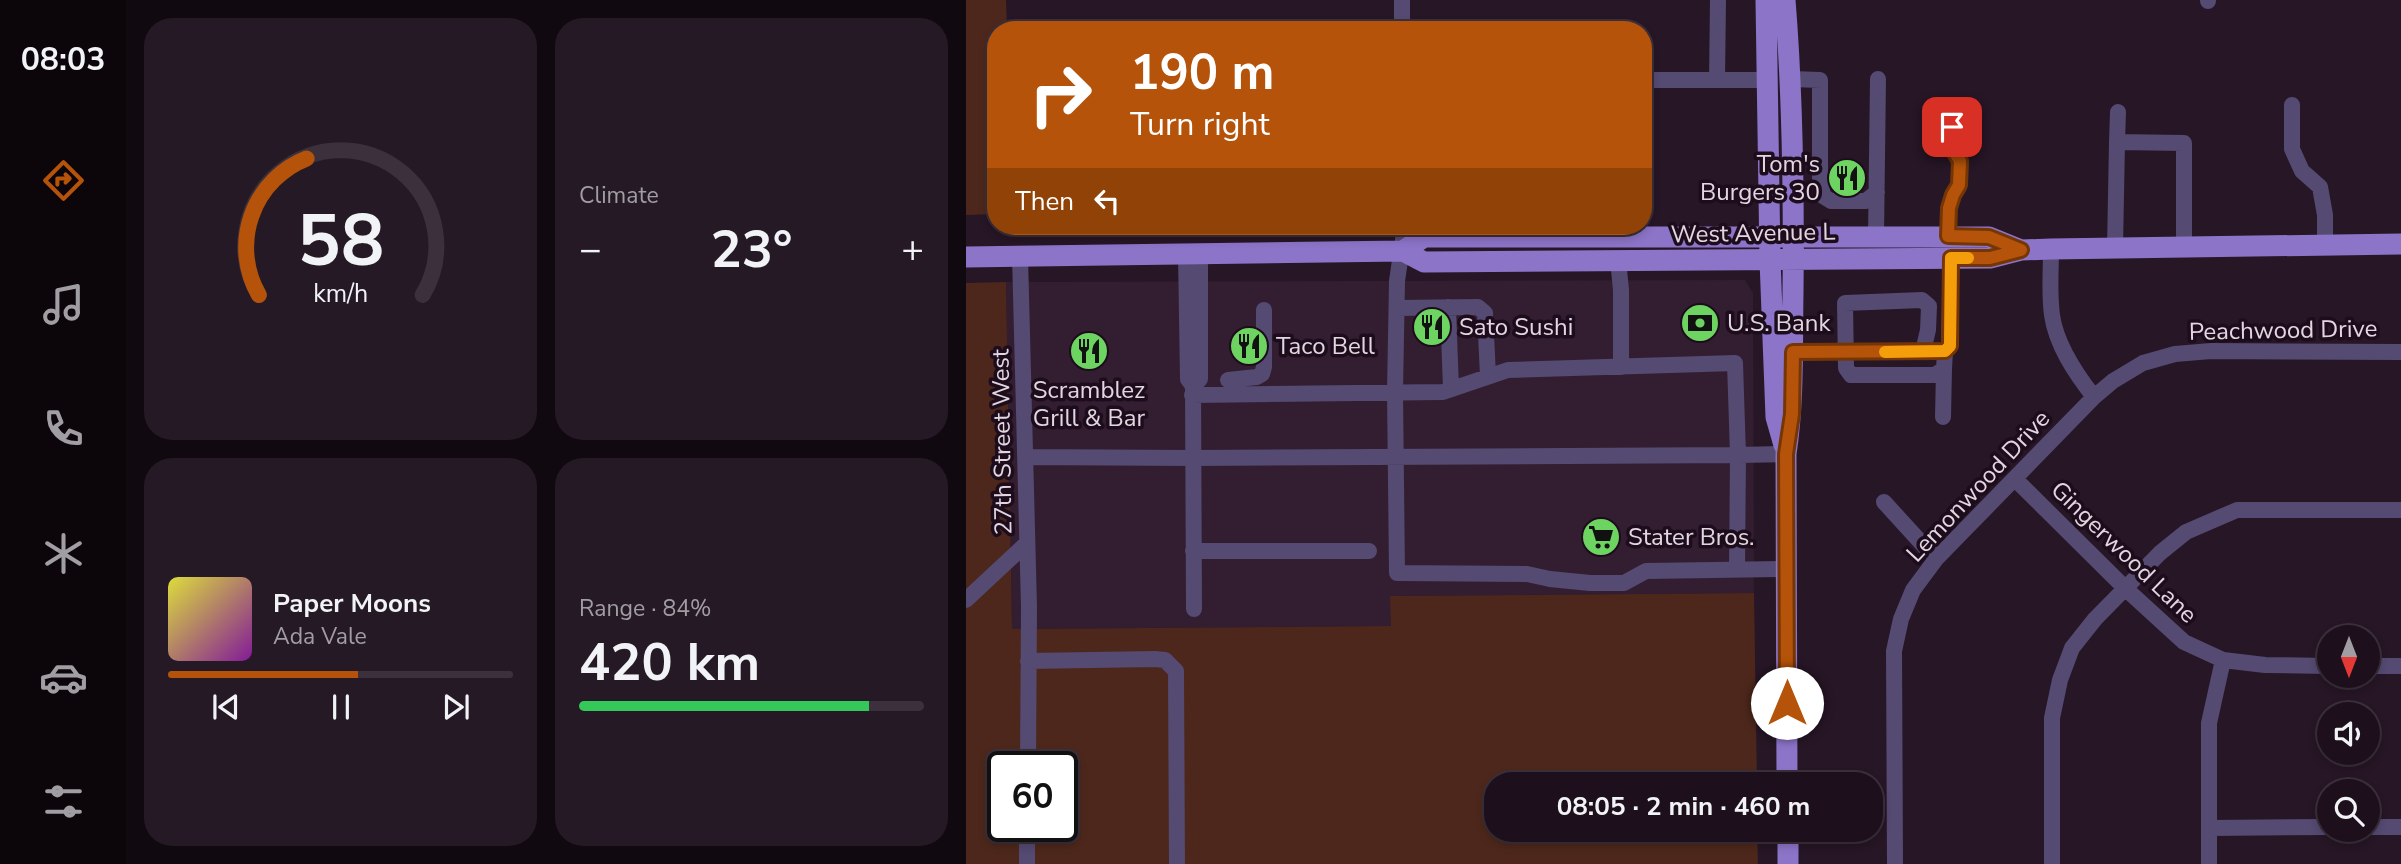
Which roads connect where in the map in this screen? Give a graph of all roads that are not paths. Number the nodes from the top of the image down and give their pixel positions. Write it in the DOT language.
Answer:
graph roads {
  1 [pos="1402,0"];
  2 [pos="1718,0"];
  3 [pos="1766,0"];
  4 [pos="1785,0"];
  5 [pos="1402,21"];
  6 [pos="1652,79"];
  7 [pos="1792,79"];
  8 [pos="1878,79"];
  9 [pos="1717,80"];
  10 [pos="1768,80"];
  11 [pos="2292,105"];
  12 [pos="2118,111"];
  13 [pos="1952,127"];
  14 [pos="2117,142"];
  15 [pos="1877,192"];
  16 [pos="1652,233"];
  17 [pos="1404,235"];
  18 [pos="1482,235"];
  19 [pos="1771,236"];
  20 [pos="1793,236"];
  21 [pos="1876,236"];
  22 [pos="2401,244"];
  23 [pos="2325,245"];
  24 [pos="1950,247"];
  25 [pos="2184,247"];
  26 [pos="2115,248"];
  27 [pos="2051,249"];
  28 [pos="1403,251"];
  29 [pos="1193,254"];
  30 [pos="1020,256"];
  31 [pos="966,257"];
  32 [pos="1618,260"];
  33 [pos="1770,260"];
  34 [pos="1794,260"];
  35 [pos="1448,307"];
  36 [pos="1397,308"];
  37 [pos="1264,310"];
  38 [pos="1935,351"];
  39 [pos="1793,352"];
  40 [pos="1846,352"];
  41 [pos="2401,352"];
  42 [pos="1621,367"];
  43 [pos="1940,372"];
  44 [pos="1488,376"];
  45 [pos="1228,380"];
  46 [pos="1451,389"];
  47 [pos="1193,390"];
  48 [pos="1395,392"];
  49 [pos="2094,397"];
  50 [pos="1943,417"];
  51 [pos="1786,454"];
  52 [pos="1738,455"];
  53 [pos="1025,457"];
  54 [pos="1396,457"];
  55 [pos="1192,458"];
  56 [pos="2015,479"];
  57 [pos="1884,502"];
  58 [pos="2401,510"];
  59 [pos="1027,543"];
  60 [pos="1193,551"];
  61 [pos="1369,551"];
  62 [pos="1936,559"];
  63 [pos="1786,569"];
  64 [pos="1737,570"];
  65 [pos="2126,589"];
  66 [pos="966,600"];
  67 [pos="1194,609"];
  68 [pos="2223,660"];
  69 [pos="1028,662"];
  70 [pos="2317,666"];
  71 [pos="2380,666"];
  72 [pos="2401,666"];
  73 [pos="1028,751"];
  74 [pos="1787,772"];
  75 [pos="2317,827"];
  76 [pos="2380,827"];
  77 [pos="2401,827"];
  78 [pos="2210,828"];
  79 [pos="1027,842"];
  80 [pos="1788,842"];
  81 [pos="1027,864"];
  82 [pos="1177,864"];
  83 [pos="1788,864"];
  84 [pos="1895,864"];
  85 [pos="2052,864"];
  86 [pos="2209,864"];
  1 -- 5 [label="street"];
  2 -- 9 [label="street"];
  3 -- 10 [label="main road"];
  4 -- 7 [label="main road"];
  6 -- 9 [label="street"];
  7 -- 15 [label="street"];
  7 -- 20 [label="main road"];
  8 -- 15 [label="street"];
  9 -- 10 [label="street"];
  10 -- 19 [label="main road"];
  11 -- 23 [label="street"];
  12 -- 14 [label="street"];
  13 -- 24 [label="street"];
  14 -- 25 [label="street"];
  14 -- 26 [label="street"];
  15 -- 21 [label="street"];
  16 -- 19 [label="main road, West Avenue L"];
  17 -- 28 [label="street"];
  18 -- 28 [label="main road, West Avenue L"];
  19 -- 20 [label="main road, West Avenue L"];
  19 -- 33 [label="main road"];
  20 -- 21 [label="main road, West Avenue L"];
  20 -- 34 [label="main road"];
  21 -- 24 [label="main road, West Avenue L"];
  22 -- 23 [label="main road, West Avenue L"];
  23 -- 25 [label="main road, West Avenue L"];
  24 -- 27 [label="main road, West Avenue L"];
  24 -- 34 [label="main road, West Avenue L"];
  24 -- 38 [label="street"];
  25 -- 26 [label="main road, West Avenue L"];
  26 -- 27 [label="main road, West Avenue L"];
  27 -- 49 [label="street"];
  28 -- 29 [label="main road, West Avenue L"];
  28 -- 32 [label="main road, West Avenue L"];
  28 -- 36 [label="street"];
  29 -- 30 [label="main road, West Avenue L"];
  29 -- 47 [label="street"];
  30 -- 31 [label="main road, West Avenue L"];
  30 -- 53 [label="street, 27th Street West"];
  32 -- 33 [label="main road, West Avenue L"];
  32 -- 42 [label="street"];
  33 -- 34 [label="main road, West Avenue L"];
  33 -- 51 [label="main road"];
  34 -- 39 [label="main road"];
  35 -- 36 [label="street"];
  35 -- 44 [label="street"];
  35 -- 46 [label="street"];
  36 -- 48 [label="street"];
  37 -- 45 [label="street"];
  38 -- 40 [label="street"];
  38 -- 40 [label="street"];
  38 -- 43 [label="street"];
  39 -- 40 [label="street"];
  39 -- 51 [label="main road"];
  40 -- 43 [label="street"];
  41 -- 49 [label="street, Peachwood Drive"];
  42 -- 44 [label="street"];
  42 -- 52 [label="street"];
  43 -- 50 [label="street"];
  44 -- 46 [label="street"];
  46 -- 48 [label="street"];
  47 -- 48 [label="street"];
  47 -- 55 [label="street"];
  48 -- 54 [label="street"];
  49 -- 56 [label="street, Lemonwood Drive"];
  51 -- 52 [label="street"];
  51 -- 63 [label="main road"];
  52 -- 54 [label="street"];
  52 -- 64 [label="street"];
  53 -- 55 [label="street"];
  53 -- 59 [label="street, 27th Street West"];
  54 -- 55 [label="street"];
  54 -- 64 [label="street"];
  55 -- 60 [label="street"];
  56 -- 62 [label="street, Lemonwood Drive"];
  56 -- 65 [label="street, Gingerwood Lane"];
  57 -- 62 [label="street"];
  58 -- 65 [label="street"];
  59 -- 66 [label="street"];
  59 -- 69 [label="street, 27th Street West"];
  60 -- 61 [label="street"];
  60 -- 67 [label="street"];
  62 -- 84 [label="street, Lemonwood Drive"];
  63 -- 64 [label="street"];
  63 -- 74 [label="main road"];
  65 -- 68 [label="street, Gingerwood Lane"];
  65 -- 85 [label="street"];
  68 -- 70 [label="street, Gingerwood Lane"];
  68 -- 78 [label="street"];
  69 -- 73 [label="street, 27th Street West"];
  69 -- 82 [label="street"];
  71 -- 72 [label="street"];
  75 -- 78 [label="street"];
  76 -- 77 [label="street"];
  78 -- 86 [label="street"];
  79 -- 81 [label="street"];
  80 -- 83 [label="main road"];
}
